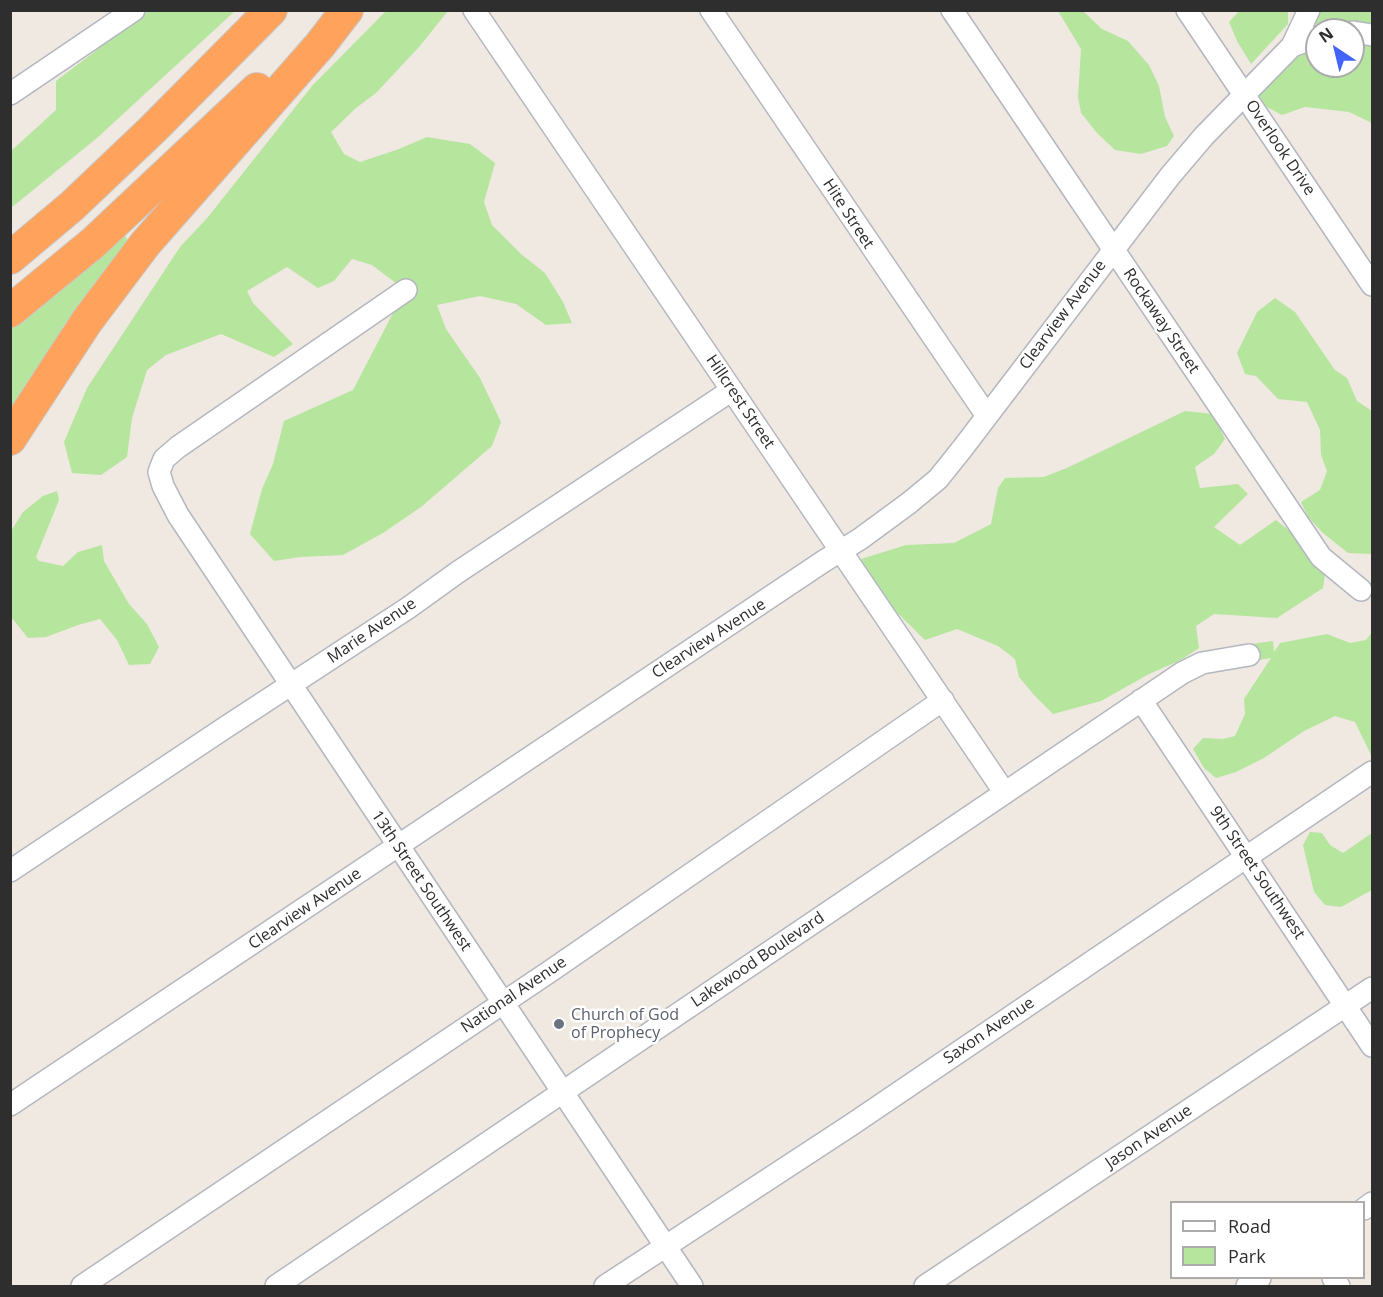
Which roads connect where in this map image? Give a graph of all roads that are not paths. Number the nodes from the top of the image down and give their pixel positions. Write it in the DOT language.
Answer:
graph roads {
  1 [pos="134,10"];
  2 [pos="271,10"];
  3 [pos="333,10"];
  4 [pos="347,10"];
  5 [pos="474,10"];
  6 [pos="711,10"];
  7 [pos="952,10"];
  8 [pos="1187,10"];
  9 [pos="1309,10"];
  10 [pos="1305,41"];
  11 [pos="1292,46"];
  12 [pos="10,94"];
  13 [pos="1244,95"];
  14 [pos="153,129"];
  15 [pos="10,237"];
  16 [pos="1113,250"];
  17 [pos="10,258"];
  18 [pos="1372,285"];
  19 [pos="406,290"];
  20 [pos="10,312"];
  21 [pos="732,390"];
  22 [pos="987,416"];
  23 [pos="10,439"];
  24 [pos="841,550"];
  25 [pos="1361,590"];
  26 [pos="1249,655"];
  27 [pos="290,686"];
  28 [pos="943,700"];
  29 [pos="1141,700"];
  30 [pos="1372,772"];
  31 [pos="1005,793"];
  32 [pos="398,847"];
  33 [pos="1246,857"];
  34 [pos="10,871"];
  35 [pos="1372,988"];
  36 [pos="503,1002"];
  37 [pos="1346,1006"];
  38 [pos="1372,1046"];
  39 [pos="563,1092"];
  40 [pos="10,1105"];
  41 [pos="665,1246"];
  42 [pos="82,1287"];
  43 [pos="276,1287"];
  44 [pos="604,1287"];
  45 [pos="692,1287"];
  46 [pos="925,1287"];
  1 -- 12 [label="street"];
  2 -- 14 [label="highway"];
  3 -- 20 [label="highway"];
  4 -- 23 [label="highway"];
  5 -- 21 [label="street, Hillcrest Street"];
  6 -- 22 [label="street, Hite Street"];
  7 -- 16 [label="street, Rockaway Street"];
  8 -- 13 [label="street, Overlook Drive"];
  9 -- 11 [label="street, Clearview Avenue"];
  10 -- 11 [label="street, Clearview Avenue"];
  11 -- 13 [label="street, Clearview Avenue"];
  13 -- 16 [label="street, Clearview Avenue"];
  13 -- 18 [label="street, Overlook Drive"];
  14 -- 15 [label="highway"];
  14 -- 17 [label="highway"];
  16 -- 22 [label="street, Clearview Avenue"];
  16 -- 25 [label="street, Rockaway Street"];
  19 -- 27 [label="street, 13th Street Southwest"];
  21 -- 24 [label="street, Hillcrest Street"];
  21 -- 27 [label="street, Marie Avenue"];
  22 -- 24 [label="street, Clearview Avenue"];
  24 -- 28 [label="street, Hillcrest Street"];
  24 -- 32 [label="street, Clearview Avenue"];
  26 -- 29 [label="street, Lakewood Boulevard"];
  27 -- 32 [label="street, 13th Street Southwest"];
  27 -- 34 [label="street, Marie Avenue"];
  28 -- 31 [label="street, Hillcrest Street"];
  28 -- 36 [label="street, National Avenue"];
  29 -- 31 [label="street, Lakewood Boulevard"];
  29 -- 33 [label="street, 9th Street Southwest"];
  30 -- 33 [label="street, Saxon Avenue"];
  31 -- 39 [label="street, Lakewood Boulevard"];
  32 -- 36 [label="street, 13th Street Southwest"];
  32 -- 40 [label="street, Clearview Avenue"];
  33 -- 37 [label="street, 9th Street Southwest"];
  33 -- 41 [label="street, Saxon Avenue"];
  35 -- 37 [label="street, Jason Avenue"];
  36 -- 39 [label="street, 13th Street Southwest"];
  36 -- 42 [label="street, National Avenue"];
  37 -- 38 [label="street, 9th Street Southwest"];
  37 -- 46 [label="street, Jason Avenue"];
  39 -- 41 [label="street, 13th Street Southwest"];
  39 -- 43 [label="street, Lakewood Boulevard"];
  41 -- 44 [label="street, Saxon Avenue"];
  41 -- 45 [label="street, 13th Street Southwest"];
}
